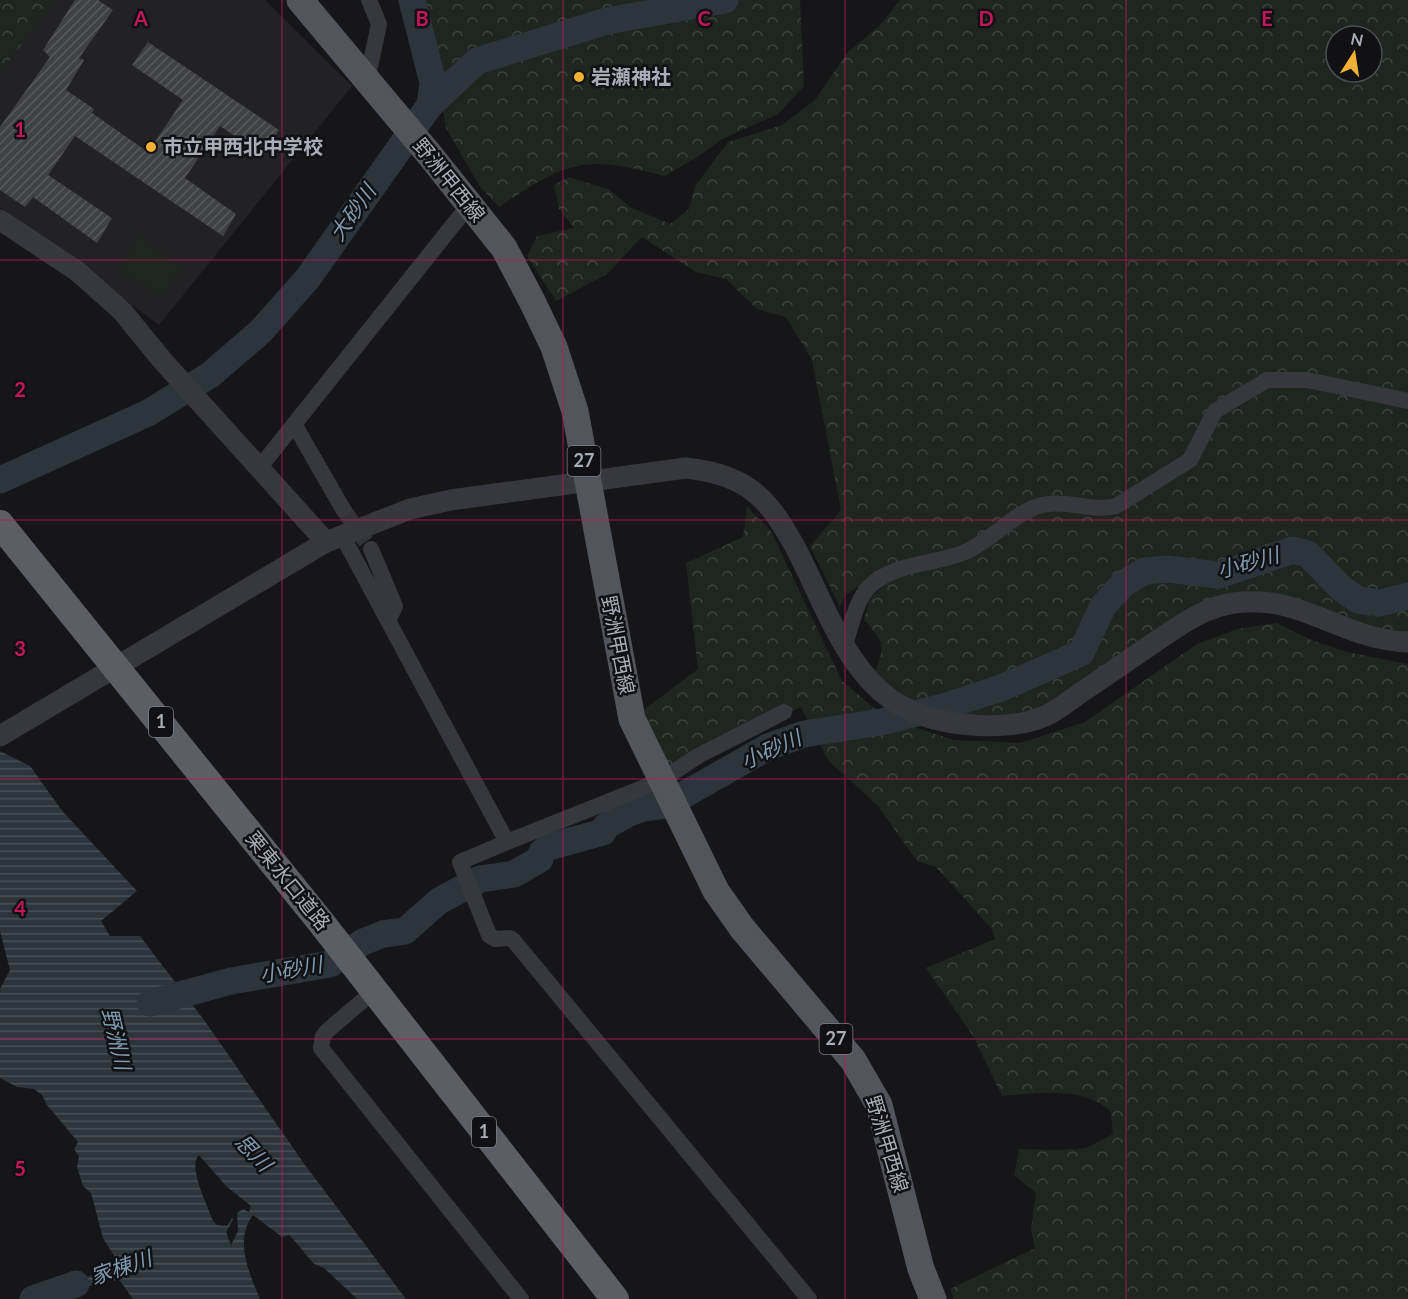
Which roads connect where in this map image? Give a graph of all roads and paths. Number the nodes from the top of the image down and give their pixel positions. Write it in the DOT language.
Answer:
graph roads {
  1 [pos="300,0"];
  2 [pos="369,0"];
  3 [pos="367,81"];
  4 [pos="470,205"];
  5 [pos="0,220"];
  6 [pos="1408,401"];
  7 [pos="294,424"];
  8 [pos="260,467"];
  9 [pos="587,482"];
  10 [pos="343,509"];
  11 [pos="0,524"];
  12 [pos="334,538"];
  13 [pos="371,549"];
  14 [pos="388,621"];
  15 [pos="1408,642"];
  16 [pos="845,645"];
  17 [pos="117,667"];
  18 [pos="784,712"];
  19 [pos="0,736"];
  20 [pos="668,796"];
  21 [pos="507,842"];
  22 [pos="374,992"];
  23 [pos="520,1299"];
  24 [pos="615,1299"];
  25 [pos="808,1299"];
  26 [pos="933,1299"];
  1 -- 3 [label="main road, 野洲甲西線 / 27"];
  2 -- 3 [label="street"];
  3 -- 4 [label="main road, 野洲甲西線 / 27"];
  4 -- 7 [label="street"];
  4 -- 9 [label="main road, 野洲甲西線 / 27"];
  5 -- 8 [label="street"];
  6 -- 16 [label="street"];
  7 -- 8 [label="street"];
  7 -- 10 [label="street"];
  8 -- 12 [label="street"];
  9 -- 12 [label="street"];
  9 -- 16 [label="street"];
  9 -- 20 [label="main road, 野洲甲西線 / 27"];
  11 -- 17 [label="highway, 栗東水口道路 / 1"];
  12 -- 14 [label="street"];
  12 -- 17 [label="street"];
  13 -- 14 [label="street"];
  14 -- 21 [label="street"];
  15 -- 16 [label="street"];
  17 -- 19 [label="street"];
  17 -- 22 [label="highway, 栗東水口道路 / 1"];
  18 -- 20 [label="street"];
  20 -- 21 [label="street"];
  20 -- 26 [label="main road, 野洲甲西線 / 27"];
  21 -- 25 [label="street"];
  22 -- 23 [label="street"];
  22 -- 24 [label="highway, 栗東水口道路 / 1"];
}
